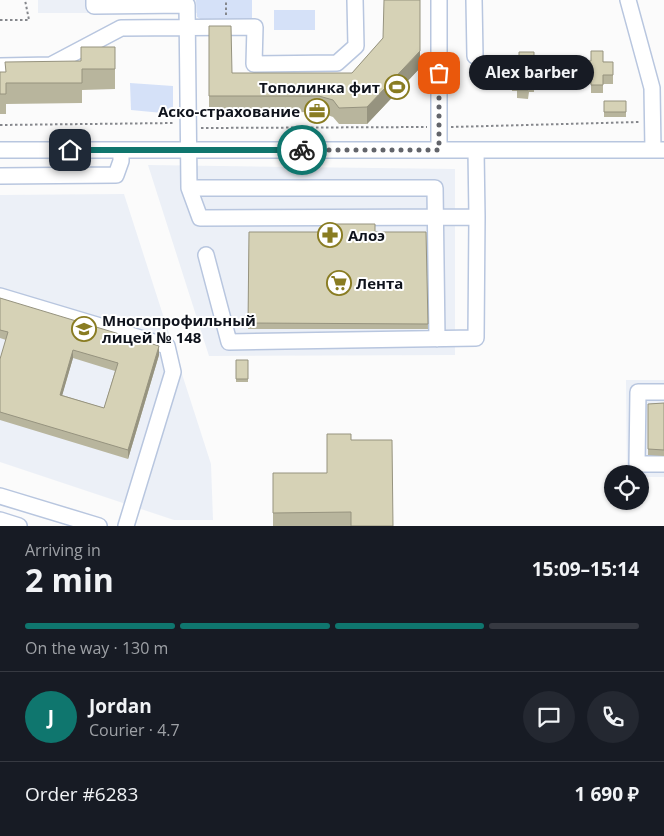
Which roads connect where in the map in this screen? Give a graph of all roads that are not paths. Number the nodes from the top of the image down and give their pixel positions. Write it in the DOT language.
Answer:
graph roads {
  1 [pos="94,0"];
  2 [pos="355,0"];
  3 [pos="439,0"];
  4 [pos="474,0"];
  5 [pos="628,0"];
  6 [pos="154,3"];
  7 [pos="188,28"];
  8 [pos="475,56"];
  9 [pos="0,66"];
  10 [pos="0,150"];
  11 [pos="121,150"];
  12 [pos="190,150"];
  13 [pos="439,150"];
  14 [pos="476,150"];
  15 [pos="659,150"];
  16 [pos="0,176"];
  17 [pos="190,188"];
  18 [pos="435,217"];
  19 [pos="477,217"];
  20 [pos="206,255"];
  21 [pos="0,296"];
  22 [pos="437,338"];
  23 [pos="664,392"];
  24 [pos="664,464"];
  25 [pos="0,496"];
  26 [pos="0,520"];
  27 [pos="19,526"];
  28 [pos="99,526"];
  29 [pos="126,526"];
  1 -- 6 [label="street"];
  2 -- 7 [label="street"];
  3 -- 13 [label="street"];
  4 -- 8 [label="street"];
  5 -- 15 [label="street"];
  6 -- 7 [label="street"];
  7 -- 9 [label="street"];
  7 -- 12 [label="street"];
  10 -- 11 [label="street"];
  11 -- 12 [label="street"];
  11 -- 16 [label="street"];
  12 -- 13 [label="street"];
  12 -- 17 [label="street"];
  13 -- 14 [label="street"];
  14 -- 15 [label="street"];
  14 -- 19 [label="street"];
  17 -- 18 [label="street"];
  17 -- 18 [label="street"];
  18 -- 19 [label="street"];
  18 -- 22 [label="street"];
  19 -- 22 [label="street"];
  20 -- 22 [label="street"];
  21 -- 29 [label="street"];
  23 -- 24 [label="street"];
  25 -- 28 [label="street"];
  26 -- 27 [label="street"];
}
